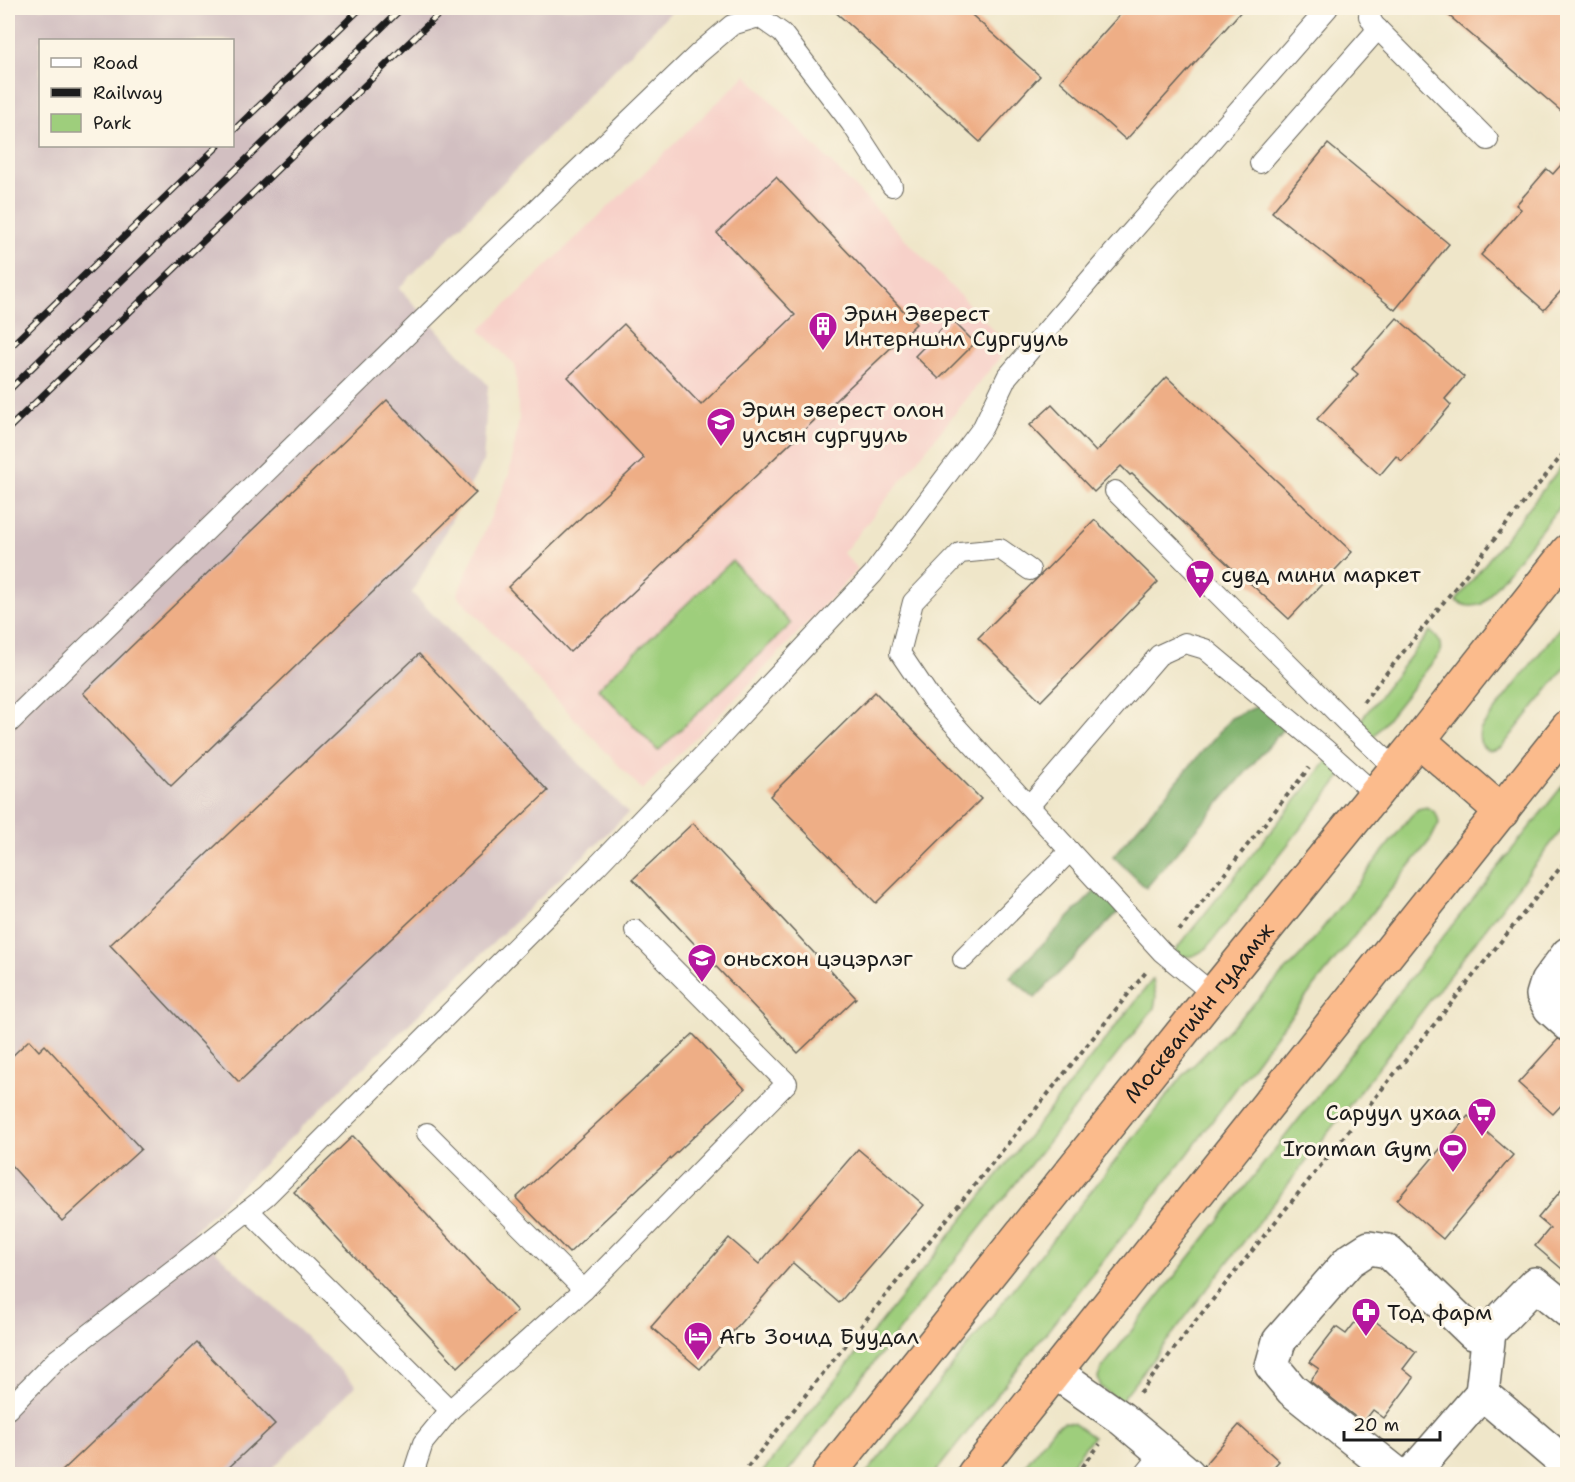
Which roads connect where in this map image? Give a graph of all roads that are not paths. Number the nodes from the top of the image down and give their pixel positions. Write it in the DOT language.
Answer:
graph roads {
  1 [pos="1328,8"];
  2 [pos="1373,8"];
  3 [pos="1378,29"];
  4 [pos="1488,140"];
  5 [pos="1260,163"];
  6 [pos="892,186"];
  7 [pos="1115,491"];
  8 [pos="1568,551"];
  9 [pos="1030,570"];
  10 [pos="8,724"];
  11 [pos="1568,727"];
  12 [pos="1419,740"];
  13 [pos="1396,768"];
  14 [pos="1375,794"];
  15 [pos="1029,806"];
  16 [pos="1502,812"];
  17 [pos="1070,851"];
  18 [pos="635,930"];
  19 [pos="1568,954"];
  20 [pos="963,959"];
  21 [pos="1214,994"];
  22 [pos="1568,1024"];
  23 [pos="427,1133"];
  24 [pos="248,1210"];
  25 [pos="584,1290"];
  26 [pos="1568,1311"];
  27 [pos="1489,1332"];
  28 [pos="1055,1372"];
  29 [pos="1482,1393"];
  30 [pos="8,1409"];
  31 [pos="450,1410"];
  32 [pos="1154,1464"];
  33 [pos="1568,1466"];
  34 [pos="413,1474"];
  35 [pos="829,1474"];
  36 [pos="974,1474"];
  37 [pos="1188,1474"];
  38 [pos="1397,1474"];
  39 [pos="1412,1474"];
  1 -- 24 [label="lane"];
  2 -- 3 [label="lane"];
  3 -- 4 [label="lane"];
  3 -- 5 [label="lane"];
  6 -- 10 [label="lane"];
  7 -- 13 [label="lane"];
  8 -- 12 [label="highway, Москвагийн гудамж"];
  9 -- 15 [label="lane"];
  11 -- 16 [label="highway"];
  12 -- 13 [label="highway, Москвагийн гудамж"];
  12 -- 16 [label="highway"];
  13 -- 14 [label="highway, Москвагийн гудамж"];
  14 -- 15 [label="lane"];
  14 -- 21 [label="highway, Москвагийн гудамж"];
  15 -- 17 [label="lane"];
  16 -- 28 [label="highway"];
  17 -- 20 [label="lane"];
  17 -- 21 [label="lane"];
  18 -- 25 [label="lane"];
  19 -- 22 [label="street"];
  21 -- 35 [label="highway, Москвагийн гудамж"];
  23 -- 25 [label="lane"];
  24 -- 30 [label="lane"];
  24 -- 31 [label="lane"];
  25 -- 31 [label="lane"];
  26 -- 27 [label="street"];
  27 -- 29 [label="street"];
  27 -- 38 [label="street"];
  28 -- 32 [label="street"];
  28 -- 36 [label="highway"];
  29 -- 33 [label="street"];
  29 -- 39 [label="street"];
  31 -- 34 [label="lane"];
  32 -- 37 [label="street"];
}
